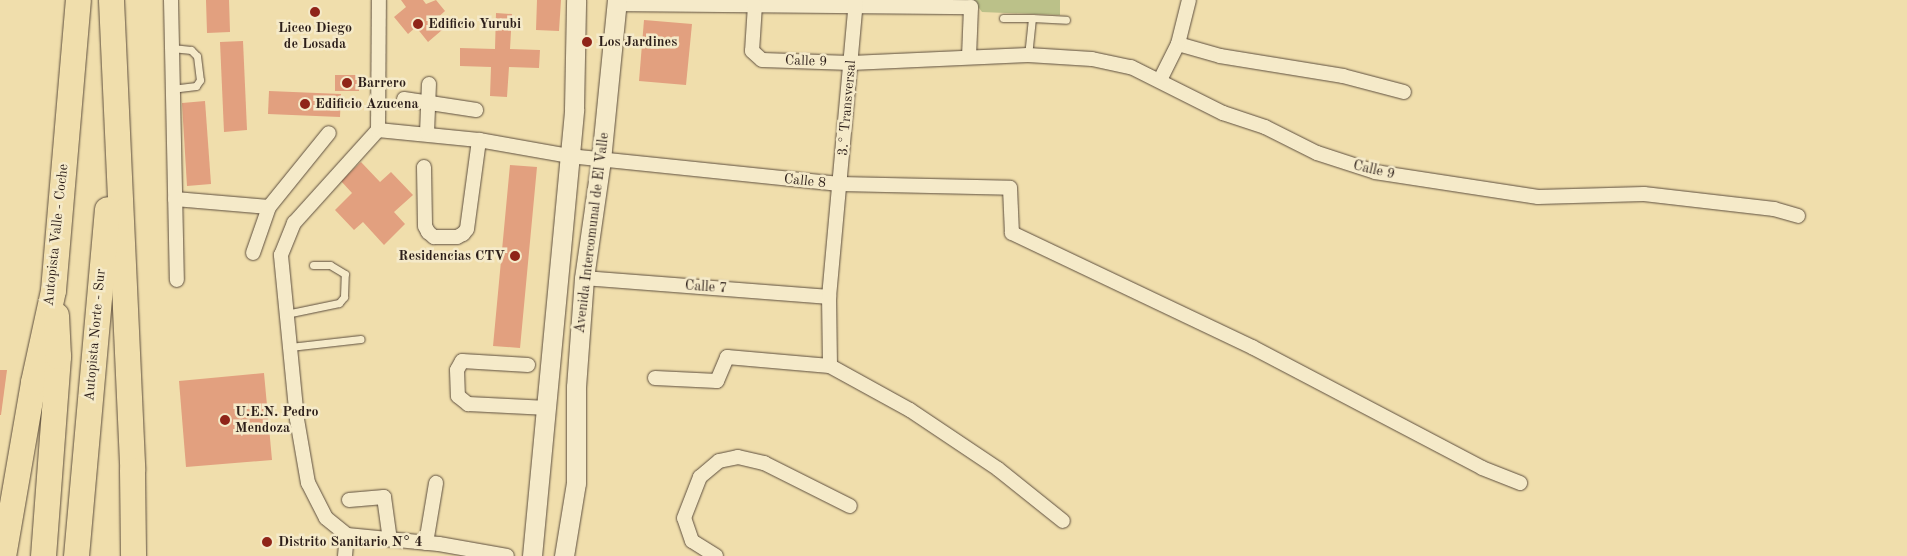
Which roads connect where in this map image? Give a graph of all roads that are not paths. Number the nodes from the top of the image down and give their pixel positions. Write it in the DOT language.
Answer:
graph roads {
  1 [pos="78,0"];
  2 [pos="111,0"];
  3 [pos="171,0"];
  4 [pos="379,0"];
  5 [pos="576,0"];
  6 [pos="1189,0"];
  7 [pos="616,2"];
  8 [pos="856,3"];
  9 [pos="961,4"];
  10 [pos="755,5"];
  11 [pos="1003,18"];
  12 [pos="1032,18"];
  13 [pos="1066,20"];
  14 [pos="1178,44"];
  15 [pos="172,48"];
  16 [pos="1028,55"];
  17 [pos="969,57"];
  18 [pos="851,63"];
  19 [pos="1160,80"];
  20 [pos="429,84"];
  21 [pos="173,89"];
  22 [pos="1404,92"];
  23 [pos="404,99"];
  24 [pos="427,105"];
  25 [pos="476,110"];
  26 [pos="115,114"];
  27 [pos="378,130"];
  28 [pos="329,132"];
  29 [pos="427,133"];
  30 [pos="479,140"];
  31 [pos="569,156"];
  32 [pos="602,160"];
  33 [pos="424,167"];
  34 [pos="840,184"];
  35 [pos="175,199"];
  36 [pos="269,207"];
  37 [pos="1798,216"];
  38 [pos="253,253"];
  39 [pos="313,265"];
  40 [pos="584,278"];
  41 [pos="177,280"];
  42 [pos="53,290"];
  43 [pos="829,297"];
  44 [pos="286,314"];
  45 [pos="361,339"];
  46 [pos="290,347"];
  47 [pos="528,365"];
  48 [pos="830,366"];
  49 [pos="655,378"];
  50 [pos="548,408"];
  51 [pos="436,483"];
  52 [pos="1520,483"];
  53 [pos="349,500"];
  54 [pos="850,506"];
  55 [pos="1063,521"];
  56 [pos="347,535"];
  57 [pos="390,540"];
  58 [pos="426,543"];
  59 [pos="3,556"];
  60 [pos="43,556"];
  61 [pos="76,556"];
  62 [pos="132,556"];
  63 [pos="345,556"];
  64 [pos="507,556"];
  65 [pos="532,556"];
  66 [pos="564,556"];
  67 [pos="716,556"];
  1 -- 42 [label="highway, Autopista Valle - Coche"];
  2 -- 26 [label="highway"];
  3 -- 15 [label="street"];
  4 -- 27 [label="street"];
  5 -- 31 [label="main road, Avenida Intercomunal de El Valle"];
  6 -- 14 [label="street"];
  7 -- 10 [label="street"];
  7 -- 32 [label="main road, Avenida Intercomunal de El Valle"];
  8 -- 9 [label="street"];
  8 -- 10 [label="street"];
  8 -- 18 [label="street, 3.° Transversal"];
  9 -- 17 [label="street"];
  10 -- 18 [label="street, Calle 9"];
  11 -- 12 [label="lane"];
  12 -- 13 [label="lane"];
  12 -- 16 [label="lane"];
  14 -- 19 [label="street"];
  14 -- 22 [label="street"];
  15 -- 21 [label="street"];
  15 -- 21 [label="lane"];
  16 -- 17 [label="street, Calle 9"];
  16 -- 19 [label="street, Calle 9"];
  17 -- 18 [label="street, Calle 9"];
  18 -- 34 [label="street, 3.° Transversal"];
  19 -- 37 [label="street, Calle 9"];
  20 -- 24 [label="street"];
  21 -- 35 [label="street"];
  23 -- 24 [label="street"];
  24 -- 25 [label="street"];
  24 -- 29 [label="street"];
  26 -- 61 [label="highway, Autopista Norte - Sur"];
  26 -- 62 [label="highway"];
  27 -- 29 [label="street"];
  27 -- 44 [label="street"];
  28 -- 36 [label="street"];
  29 -- 30 [label="street"];
  30 -- 31 [label="street"];
  30 -- 33 [label="street"];
  31 -- 32 [label="street, Calle 8"];
  31 -- 50 [label="main road, Avenida Intercomunal de El Valle"];
  32 -- 34 [label="street, Calle 8"];
  32 -- 40 [label="main road, Avenida Intercomunal de El Valle"];
  34 -- 43 [label="street, 3.° Transversal"];
  34 -- 52 [label="street, Calle 8"];
  35 -- 36 [label="street"];
  35 -- 41 [label="street"];
  36 -- 38 [label="street"];
  39 -- 44 [label="lane"];
  40 -- 43 [label="street, Calle 7"];
  40 -- 66 [label="main road, Avenida Intercomunal de El Valle"];
  42 -- 59 [label="highway, Autopista Valle - Coche"];
  42 -- 60 [label="highway"];
  43 -- 48 [label="street, 3.° Transversal"];
  44 -- 46 [label="street"];
  45 -- 46 [label="lane"];
  46 -- 56 [label="street"];
  47 -- 50 [label="street"];
  48 -- 49 [label="street"];
  48 -- 55 [label="street"];
  50 -- 65 [label="main road, Avenida Intercomunal de El Valle"];
  51 -- 58 [label="street"];
  53 -- 57 [label="street"];
  54 -- 67 [label="street"];
  56 -- 57 [label="street"];
  56 -- 63 [label="street"];
  57 -- 58 [label="street"];
  58 -- 64 [label="street"];
}
